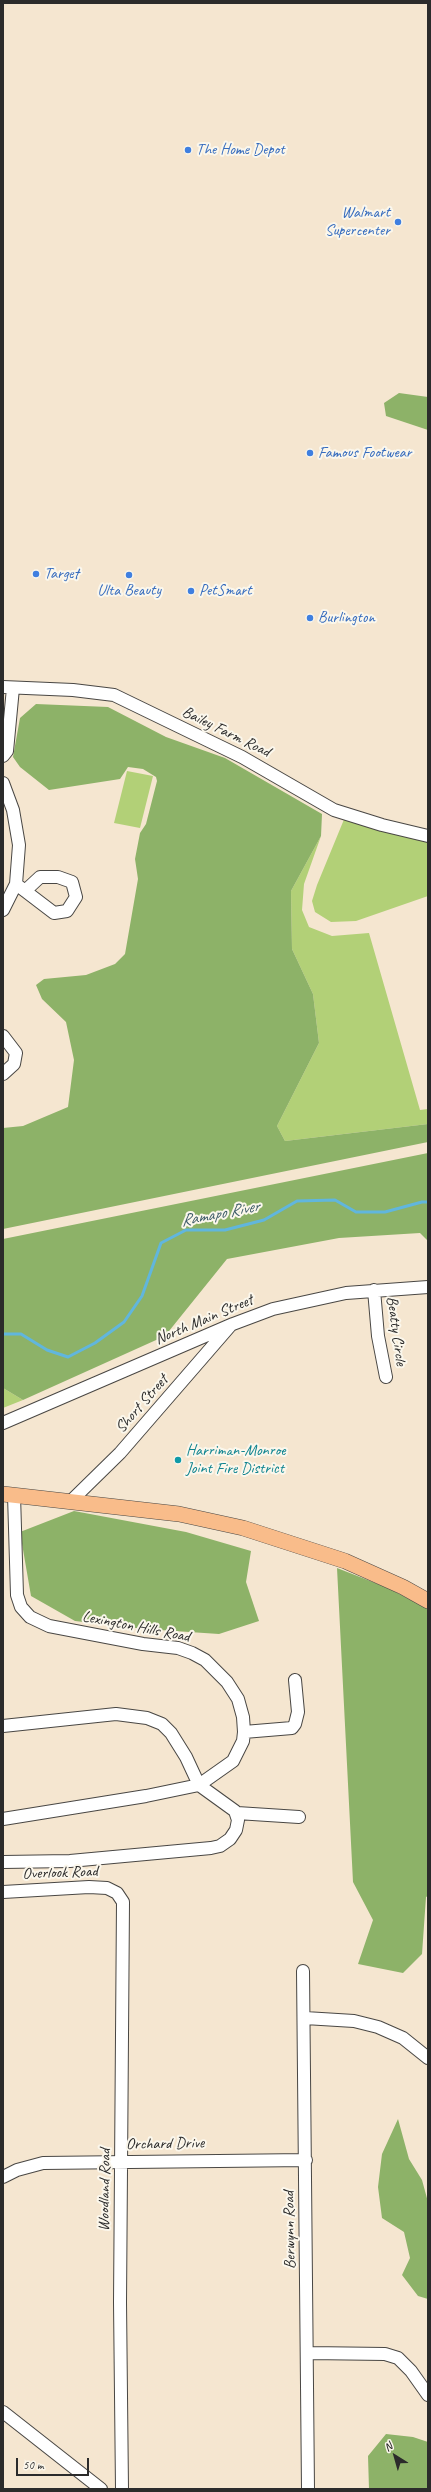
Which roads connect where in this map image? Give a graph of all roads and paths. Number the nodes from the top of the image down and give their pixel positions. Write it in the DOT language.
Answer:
graph roads {
  1 [pos="8,687"];
  2 [pos="3,756"];
  3 [pos="3,784"];
  4 [pos="428,836"];
  5 [pos="3,910"];
  6 [pos="3,1036"];
  7 [pos="3,1074"];
  8 [pos="428,1287"];
  9 [pos="374,1290"];
  10 [pos="233,1324"];
  11 [pos="386,1377"];
  12 [pos="3,1423"];
  13 [pos="8,1494"];
  14 [pos="71,1501"];
  15 [pos="428,1601"];
  16 [pos="295,1680"];
  17 [pos="3,1726"];
  18 [pos="244,1732"];
  19 [pos="199,1785"];
  20 [pos="237,1813"];
  21 [pos="5,1817"];
  22 [pos="300,1817"];
  23 [pos="3,1862"];
  24 [pos="3,1892"];
  25 [pos="117,1892"];
  26 [pos="303,1971"];
  27 [pos="305,2018"];
  28 [pos="428,2058"];
  29 [pos="122,2160"];
  30 [pos="306,2160"];
  31 [pos="3,2177"];
  32 [pos="309,2353"];
  33 [pos="428,2395"];
  34 [pos="3,2412"];
  35 [pos="101,2489"];
  36 [pos="122,2489"];
  37 [pos="308,2489"];
  1 -- 2 [label="street"];
  1 -- 4 [label="street, Bailey Farm Road"];
  3 -- 5 [label="street"];
  6 -- 7 [label="street"];
  8 -- 9 [label="street, North Main Street"];
  9 -- 10 [label="street, North Main Street"];
  9 -- 11 [label="street, Beatty Circle"];
  10 -- 12 [label="street, North Main Street"];
  10 -- 14 [label="street, Short Street"];
  13 -- 14 [label="main road"];
  13 -- 18 [label="street, Lexington Hills Road"];
  14 -- 15 [label="main road"];
  16 -- 18 [label="street"];
  17 -- 19 [label="street"];
  18 -- 19 [label="street, Lexington Hills Road"];
  19 -- 20 [label="street"];
  19 -- 21 [label="street, Lexington Hills Road"];
  20 -- 22 [label="street"];
  20 -- 23 [label="street"];
  24 -- 25 [label="street, Overlook Road"];
  25 -- 29 [label="street, Woodland Road"];
  26 -- 27 [label="street, Berwynn Road"];
  27 -- 28 [label="street"];
  27 -- 30 [label="street, Berwynn Road"];
  29 -- 30 [label="street, Orchard Drive"];
  29 -- 31 [label="street, Orchard Drive"];
  29 -- 36 [label="street, Woodland Road"];
  30 -- 32 [label="street, Berwynn Road"];
  32 -- 33 [label="street"];
  32 -- 37 [label="street, Berwynn Road"];
  34 -- 35 [label="street"];
}
